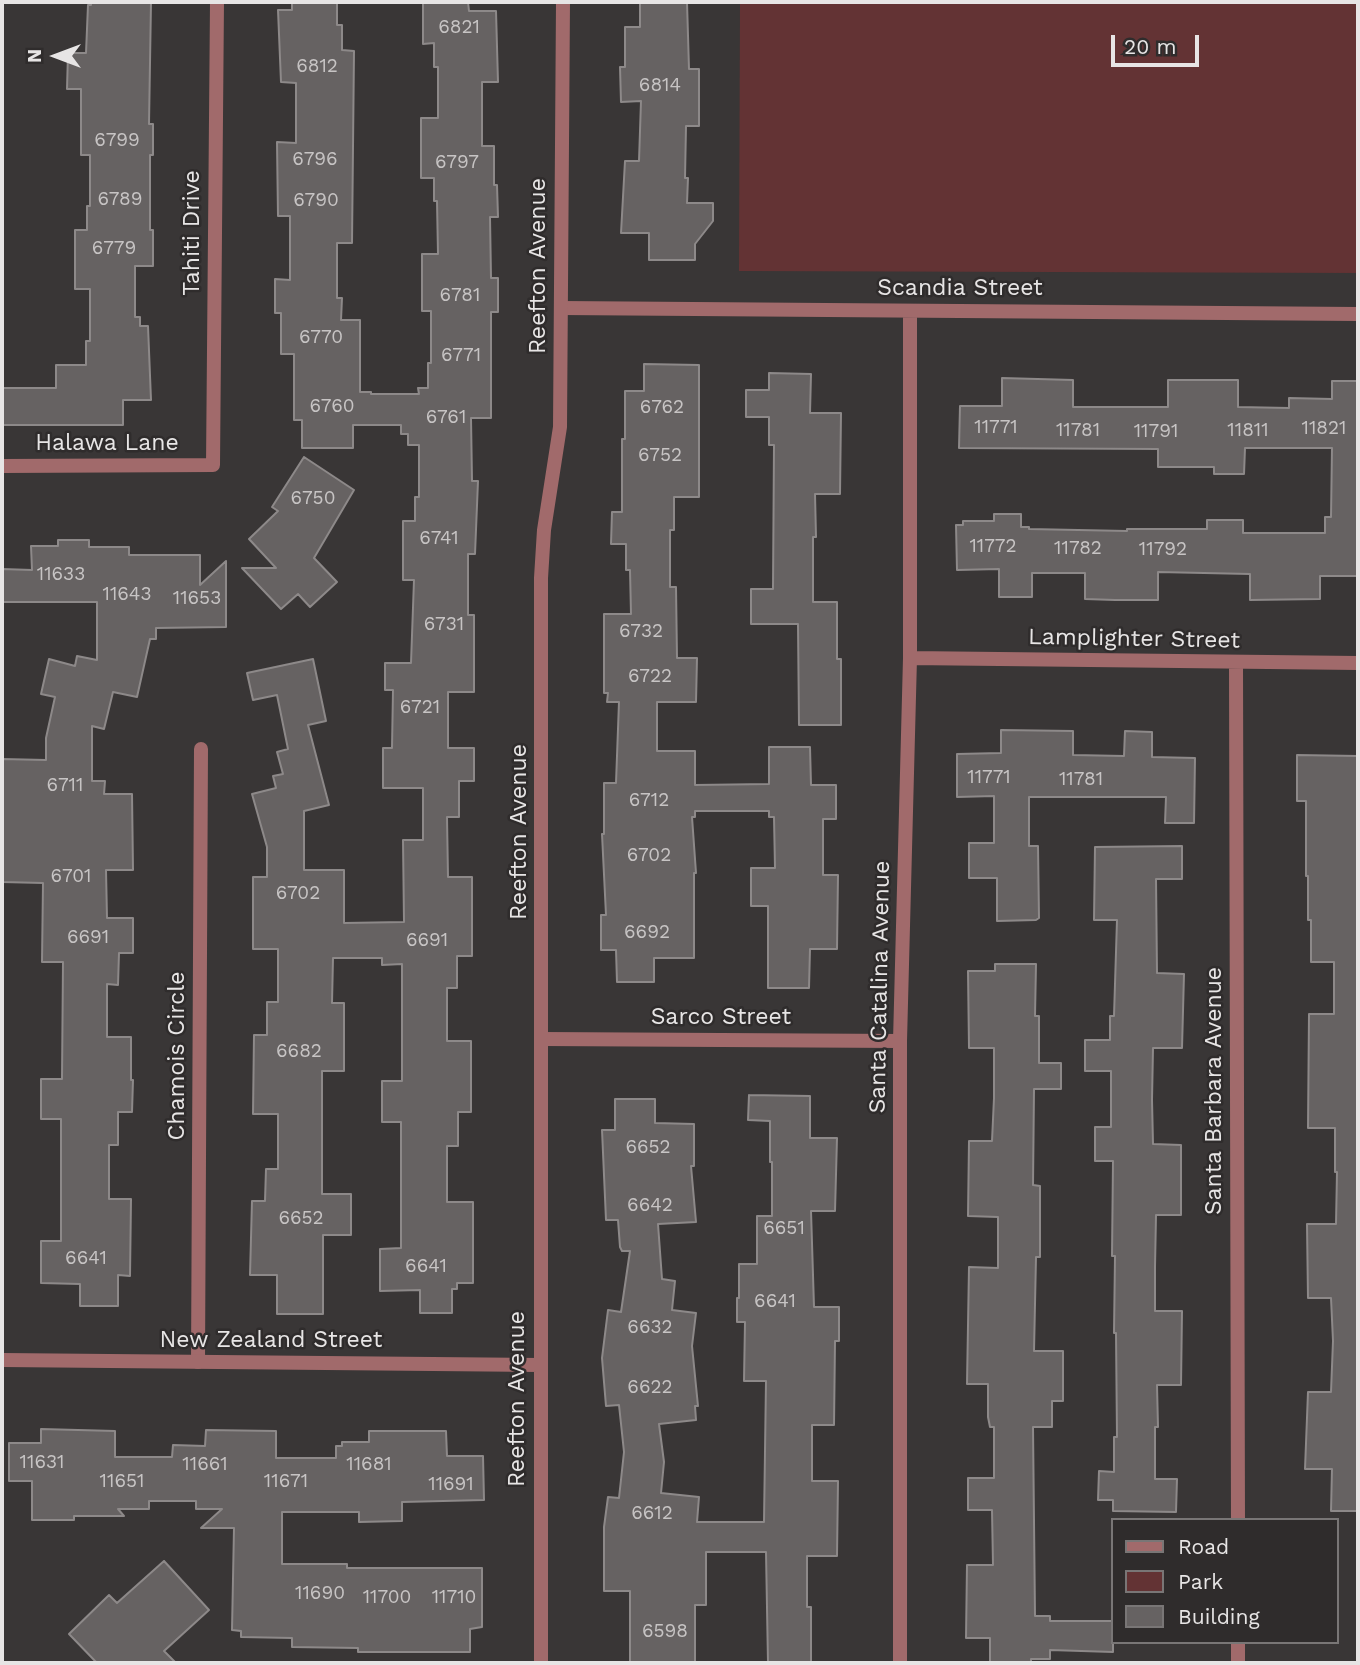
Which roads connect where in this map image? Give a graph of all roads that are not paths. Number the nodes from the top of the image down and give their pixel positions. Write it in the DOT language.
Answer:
graph roads {
  1 [pos="217,2"];
  2 [pos="563,2"];
  3 [pos="561,308"];
  4 [pos="910,311"];
  5 [pos="1358,314"];
  6 [pos="213,465"];
  7 [pos="2,466"];
  8 [pos="910,658"];
  9 [pos="1236,663"];
  10 [pos="1358,663"];
  11 [pos="201,749"];
  12 [pos="542,1039"];
  13 [pos="900,1041"];
  14 [pos="2,1360"];
  15 [pos="198,1362"];
  16 [pos="540,1365"];
  17 [pos="1238,1518"];
  18 [pos="1238,1644"];
  19 [pos="541,1663"];
  20 [pos="900,1663"];
  21 [pos="1238,1663"];
  1 -- 6 [label="street, Tahiti Drive"];
  2 -- 3 [label="street, Reefton Avenue"];
  3 -- 4 [label="street, Scandia Street"];
  3 -- 12 [label="street, Reefton Avenue"];
  4 -- 5 [label="street, Scandia Street"];
  4 -- 8 [label="street, Santa Catalina Avenue"];
  6 -- 7 [label="street, Halawa Lane"];
  8 -- 9 [label="street, Lamplighter Street"];
  8 -- 13 [label="street, Santa Catalina Avenue"];
  9 -- 10 [label="street, Lamplighter Street"];
  9 -- 17 [label="street, Santa Barbara Avenue"];
  11 -- 15 [label="street, Chamois Circle"];
  12 -- 13 [label="street, Sarco Street"];
  12 -- 16 [label="street, Reefton Avenue"];
  13 -- 20 [label="street, Santa Catalina Avenue"];
  14 -- 15 [label="street, New Zealand Street"];
  15 -- 16 [label="street, New Zealand Street"];
  16 -- 19 [label="street, Reefton Avenue"];
  18 -- 21 [label="street"];
}
